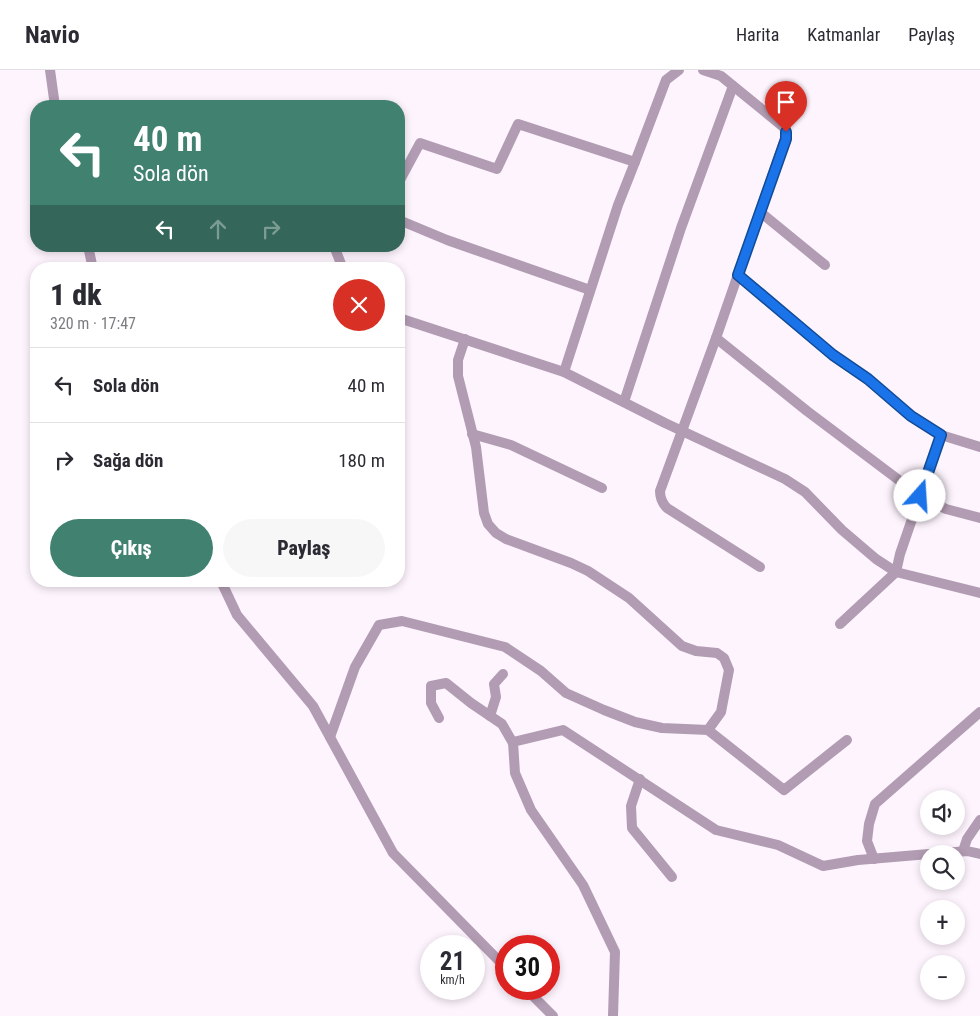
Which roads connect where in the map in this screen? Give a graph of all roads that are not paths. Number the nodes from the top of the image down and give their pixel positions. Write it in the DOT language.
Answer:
graph roads {
  1 [pos="50,70"];
  2 [pos="679,70"];
  3 [pos="703,70"];
  4 [pos="733,86"];
  5 [pos="54,100"];
  6 [pos="635,162"];
  7 [pos="405,171"];
  8 [pos="760,212"];
  9 [pos="405,222"];
  10 [pos="825,265"];
  11 [pos="738,275"];
  12 [pos="590,290"];
  13 [pos="405,320"];
  14 [pos="716,338"];
  15 [pos="465,339"];
  16 [pos="564,372"];
  17 [pos="624,402"];
  18 [pos="682,431"];
  19 [pos="472,434"];
  20 [pos="941,435"];
  21 [pos="980,447"];
  22 [pos="602,488"];
  23 [pos="920,496"];
  24 [pos="980,518"];
  25 [pos="760,567"];
  26 [pos="896,572"];
  27 [pos="224,587"];
  28 [pos="980,593"];
  29 [pos="840,624"];
  30 [pos="503,674"];
  31 [pos="980,712"];
  32 [pos="490,716"];
  33 [pos="439,718"];
  34 [pos="708,730"];
  35 [pos="330,737"];
  36 [pos="847,740"];
  37 [pos="513,743"];
  38 [pos="640,779"];
  39 [pos="980,820"];
  40 [pos="965,845"];
  41 [pos="965,851"];
  42 [pos="980,854"];
  43 [pos="920,855"];
  44 [pos="874,859"];
  45 [pos="672,878"];
  46 [pos="495,957"];
  47 [pos="537,1000"];
  48 [pos="553,1016"];
  49 [pos="613,1016"];
  1 -- 5 [label="street"];
  2 -- 6 [label="street"];
  3 -- 4 [label="street"];
  4 -- 8 [label="street"];
  4 -- 17 [label="street"];
  6 -- 7 [label="street"];
  6 -- 12 [label="street"];
  8 -- 10 [label="street"];
  8 -- 11 [label="street"];
  9 -- 12 [label="street"];
  11 -- 14 [label="street"];
  11 -- 20 [label="street"];
  12 -- 16 [label="street"];
  13 -- 15 [label="street"];
  14 -- 18 [label="street"];
  14 -- 23 [label="street"];
  15 -- 16 [label="street"];
  15 -- 19 [label="street"];
  16 -- 17 [label="street"];
  17 -- 18 [label="street"];
  18 -- 25 [label="street"];
  18 -- 26 [label="street"];
  19 -- 22 [label="street"];
  19 -- 34 [label="street"];
  20 -- 21 [label="street"];
  20 -- 23 [label="street"];
  23 -- 24 [label="street"];
  23 -- 26 [label="street"];
  26 -- 28 [label="street"];
  26 -- 29 [label="street"];
  27 -- 35 [label="street"];
  30 -- 32 [label="street"];
  31 -- 44 [label="street"];
  32 -- 33 [label="street"];
  32 -- 37 [label="street"];
  34 -- 35 [label="street"];
  34 -- 36 [label="street"];
  35 -- 46 [label="street"];
  37 -- 38 [label="street"];
  37 -- 49 [label="street"];
  38 -- 44 [label="street"];
  38 -- 45 [label="street"];
  39 -- 40 [label="street"];
  41 -- 42 [label="street"];
  43 -- 44 [label="street"];
  47 -- 48 [label="street"];
}
